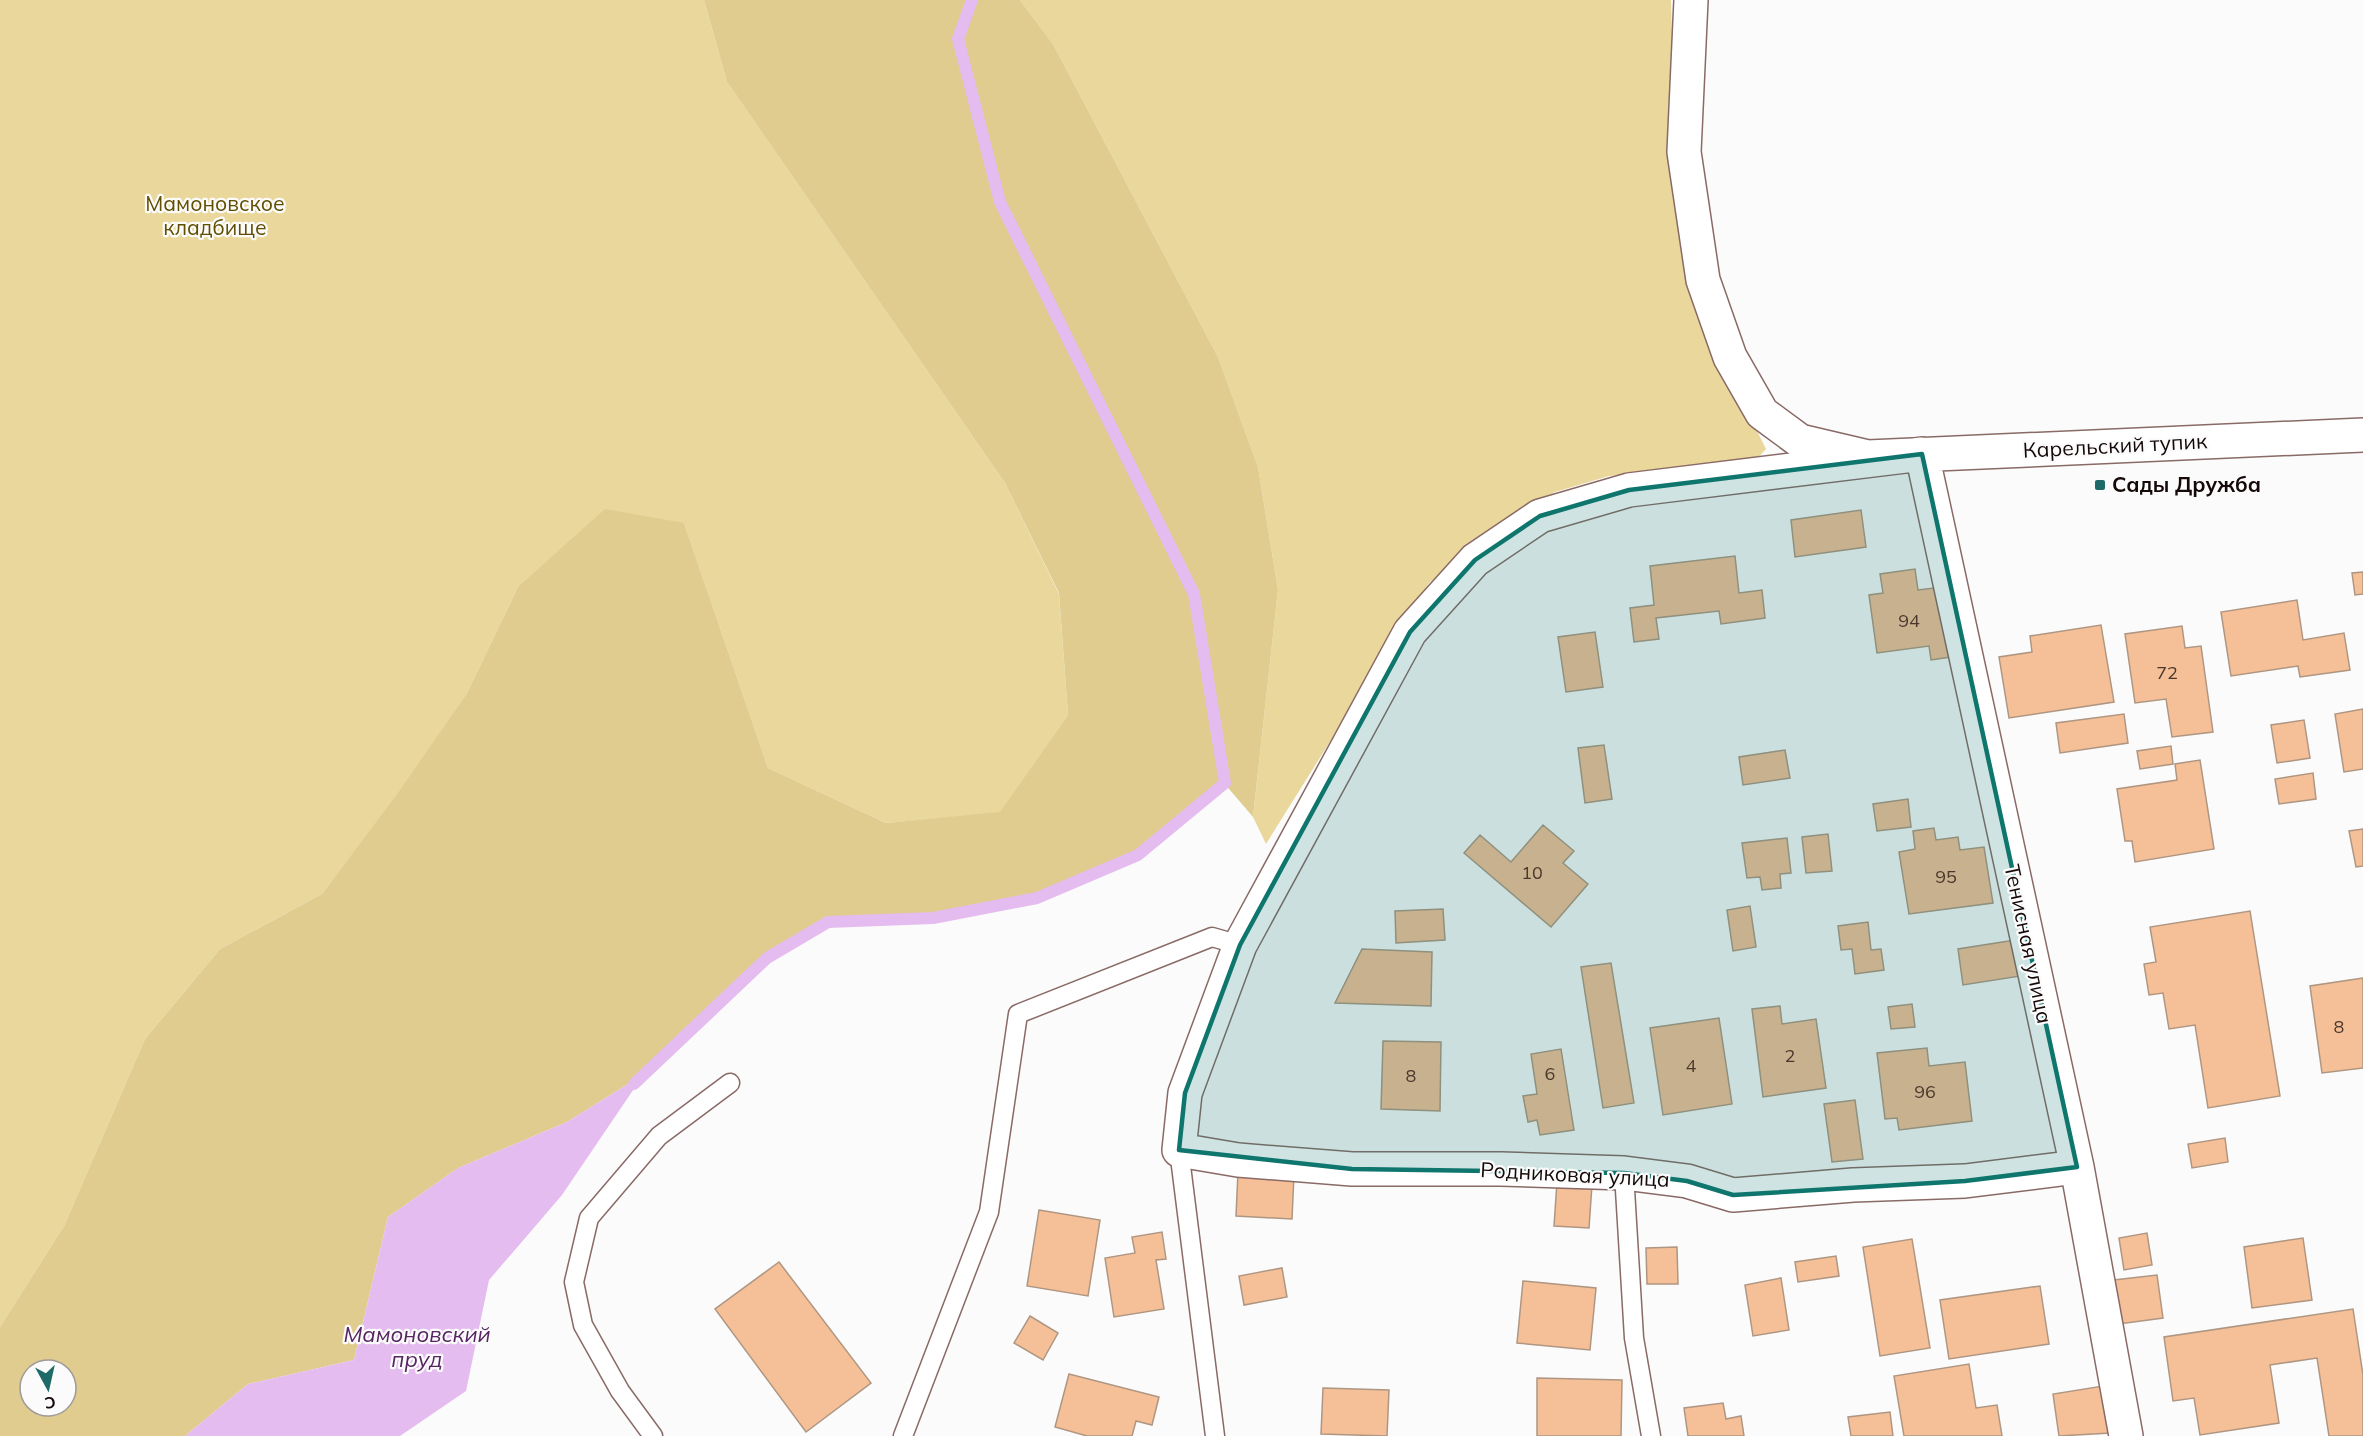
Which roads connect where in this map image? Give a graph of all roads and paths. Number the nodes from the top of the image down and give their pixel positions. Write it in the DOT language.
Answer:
graph roads {
  1 [pos="1691,0"];
  2 [pos="2363,435"];
  3 [pos="1922,454"];
  4 [pos="1240,945"];
  5 [pos="730,1083"];
  6 [pos="1179,1150"];
  7 [pos="2077,1167"];
  8 [pos="1624,1173"];
  9 [pos="653,1436"];
  10 [pos="903,1436"];
  11 [pos="1215,1436"];
  12 [pos="1652,1436"];
  13 [pos="2126,1436"];
  1 -- 3 [label="street, Карельский тупик"];
  2 -- 3 [label="street, Карельский тупик"];
  3 -- 4 [label="street"];
  3 -- 7 [label="street, Тенисная улица"];
  4 -- 6 [label="street"];
  4 -- 10 [label="lane"];
  5 -- 9 [label="lane"];
  6 -- 8 [label="street, Родниковая улица"];
  6 -- 11 [label="lane"];
  7 -- 8 [label="street, Родниковая улица"];
  7 -- 13 [label="street, Тенисная улица"];
  8 -- 12 [label="lane"];
}
